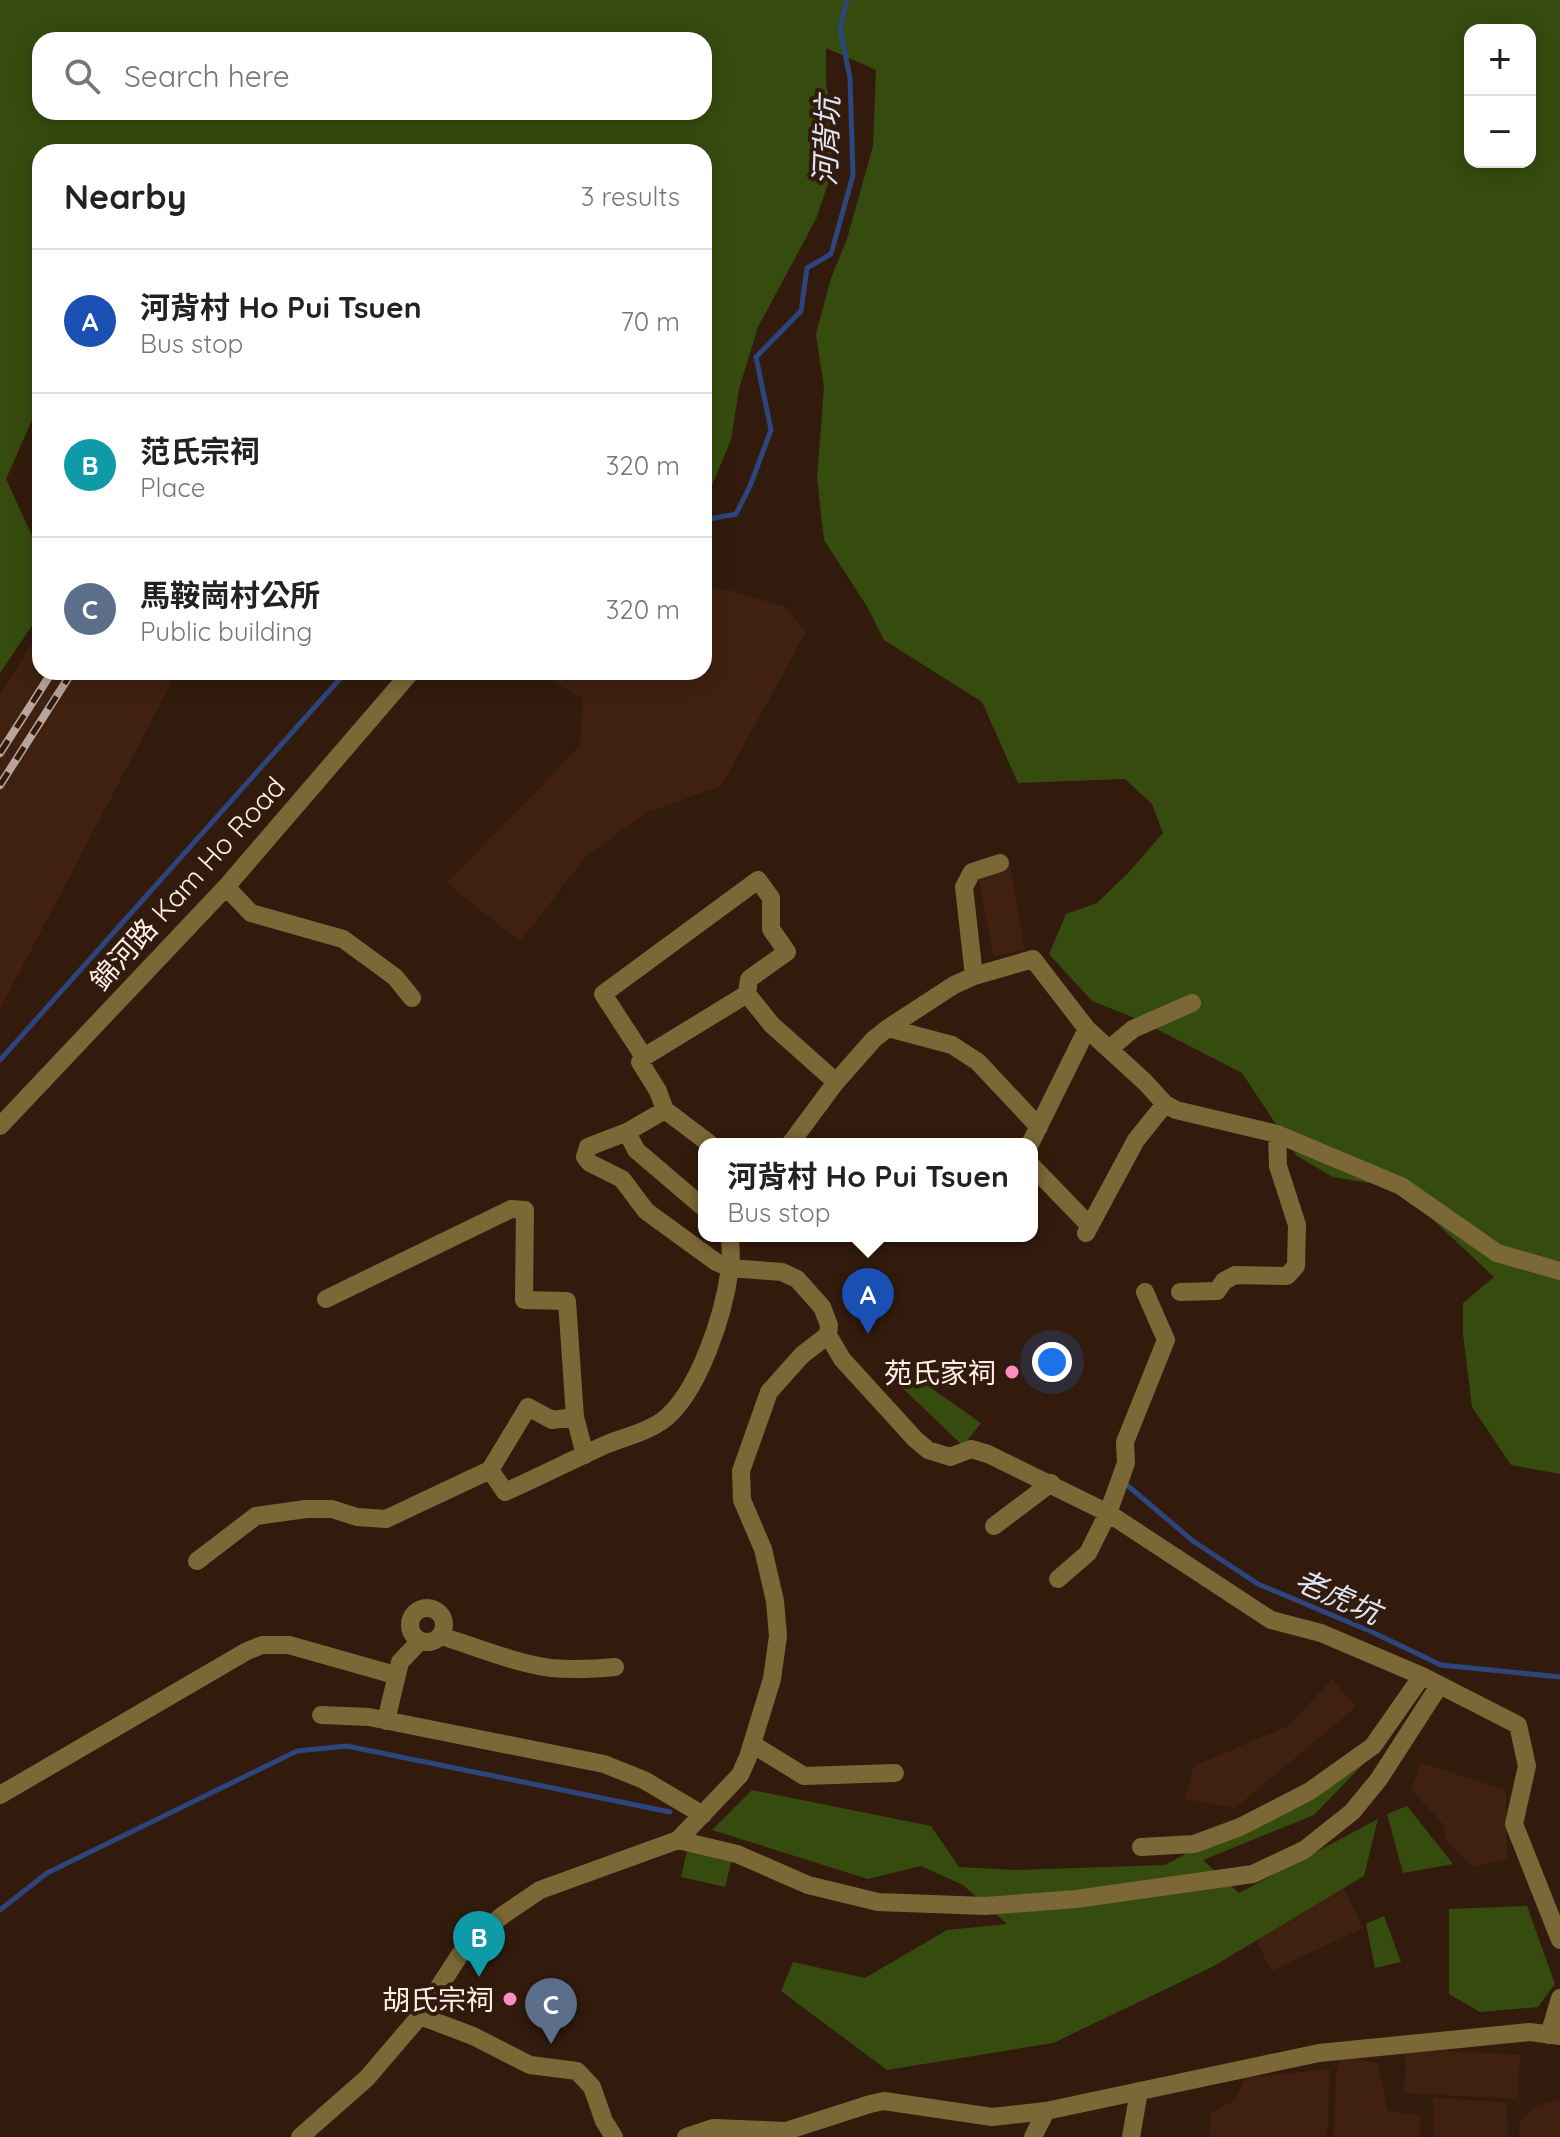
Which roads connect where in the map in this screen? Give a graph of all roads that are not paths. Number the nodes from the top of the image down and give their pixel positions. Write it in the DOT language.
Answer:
graph roads {
  1 [pos="404,680"];
  2 [pos="1000,863"];
  3 [pos="226,887"];
  4 [pos="974,976"];
  5 [pos="747,994"];
  6 [pos="412,998"];
  7 [pos="1192,1003"];
  8 [pos="888,1028"];
  9 [pos="1087,1029"];
  10 [pos="1109,1049"];
  11 [pos="644,1057"];
  12 [pos="836,1082"];
  13 [pos="1165,1104"];
  14 [pos="665,1110"];
  15 [pos="0,1126"];
  16 [pos="627,1132"];
  17 [pos="1277,1134"];
  18 [pos="1034,1136"];
  19 [pos="702,1138"];
  20 [pos="794,1138"];
  21 [pos="1038,1173"];
  22 [pos="698,1203"];
  23 [pos="730,1242"];
  24 [pos="730,1268"];
  25 [pos="1560,1271"];
  26 [pos="1145,1292"];
  27 [pos="1180,1292"];
  28 [pos="326,1299"];
  29 [pos="828,1335"];
  30 [pos="575,1417"];
  31 [pos="585,1455"];
  32 [pos="490,1470"];
  33 [pos="1051,1483"];
  34 [pos="1108,1513"];
  35 [pos="994,1526"];
  36 [pos="197,1561"];
  37 [pos="1058,1579"];
  38 [pos="441,1636"];
  39 [pos="420,1641"];
  40 [pos="615,1667"];
  41 [pos="395,1675"];
  42 [pos="1422,1676"];
  43 [pos="1439,1686"];
  44 [pos="321,1715"];
  45 [pos="386,1721"];
  46 [pos="752,1744"];
  47 [pos="895,1773"];
  48 [pos="0,1795"];
  49 [pos="703,1815"];
  50 [pos="678,1840"];
  51 [pos="1141,1847"];
  52 [pos="1560,1940"];
  53 [pos="1560,1998"];
  54 [pos="420,2016"];
  55 [pos="1554,2035"];
  56 [pos="1139,2091"];
  57 [pos="1046,2111"];
  58 [pos="312,2133"];
  59 [pos="614,2137"];
  60 [pos="686,2137"];
  61 [pos="1033,2137"];
  62 [pos="1131,2137"];
  1 -- 3 [label="street, 錦河路 Kam Ho Road"];
  2 -- 4 [label="street"];
  3 -- 6 [label="street"];
  3 -- 15 [label="street, 錦河路 Kam Ho Road"];
  4 -- 8 [label="street"];
  4 -- 9 [label="street"];
  5 -- 11 [label="street"];
  5 -- 11 [label="street"];
  5 -- 12 [label="street"];
  7 -- 10 [label="street"];
  8 -- 12 [label="street"];
  8 -- 18 [label="street"];
  9 -- 10 [label="street"];
  9 -- 18 [label="street"];
  10 -- 13 [label="street"];
  11 -- 14 [label="street"];
  12 -- 20 [label="street"];
  13 -- 17 [label="street"];
  13 -- 21 [label="street"];
  14 -- 16 [label="street"];
  14 -- 19 [label="street"];
  16 -- 22 [label="street"];
  16 -- 24 [label="street"];
  17 -- 25 [label="street"];
  17 -- 27 [label="street"];
  23 -- 24 [label="street"];
  24 -- 29 [label="street"];
  24 -- 31 [label="street"];
  26 -- 34 [label="street"];
  28 -- 30 [label="street"];
  29 -- 33 [label="street"];
  29 -- 46 [label="street"];
  30 -- 31 [label="street"];
  30 -- 32 [label="street"];
  31 -- 32 [label="street"];
  32 -- 36 [label="street"];
  33 -- 34 [label="street"];
  33 -- 35 [label="street"];
  34 -- 37 [label="street"];
  34 -- 42 [label="street"];
  38 -- 39 [label="street"];
  38 -- 39 [label="street"];
  38 -- 40 [label="street"];
  39 -- 41 [label="street"];
  41 -- 45 [label="street"];
  41 -- 48 [label="street"];
  42 -- 43 [label="street"];
  42 -- 51 [label="street"];
  43 -- 50 [label="street"];
  43 -- 52 [label="street"];
  44 -- 45 [label="street"];
  45 -- 49 [label="street"];
  46 -- 47 [label="street"];
  46 -- 49 [label="street"];
  49 -- 50 [label="street"];
  50 -- 54 [label="street"];
  53 -- 55 [label="street"];
  54 -- 58 [label="street"];
  54 -- 59 [label="street"];
  55 -- 56 [label="street"];
  56 -- 57 [label="street"];
  56 -- 62 [label="street"];
  57 -- 60 [label="street"];
  57 -- 61 [label="street"];
}
